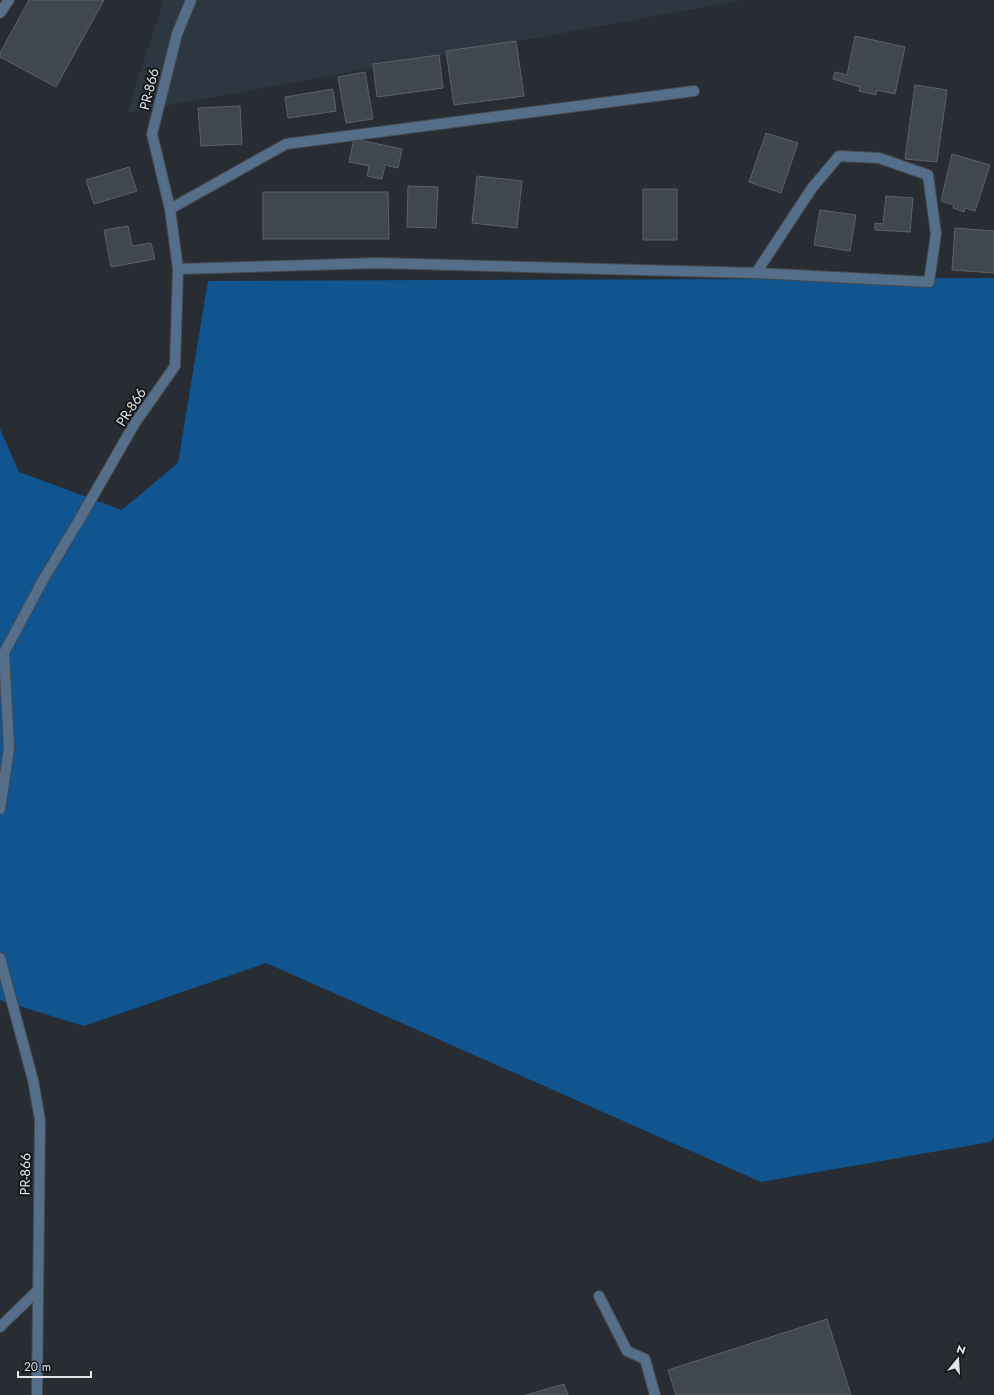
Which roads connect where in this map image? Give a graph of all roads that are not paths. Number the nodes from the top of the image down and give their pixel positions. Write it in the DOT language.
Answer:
graph roads {
  1 [pos="9,0"];
  2 [pos="191,0"];
  3 [pos="0,13"];
  4 [pos="694,90"];
  5 [pos="170,209"];
  6 [pos="178,269"];
  7 [pos="756,273"];
  8 [pos="0,809"];
  9 [pos="0,958"];
  10 [pos="38,1290"];
  11 [pos="599,1296"];
  12 [pos="0,1327"];
  13 [pos="37,1395"];
  14 [pos="655,1395"];
  1 -- 3 [label="street"];
  2 -- 5 [label="street, PR-866 / PR-866"];
  4 -- 5 [label="street"];
  5 -- 6 [label="street, PR-866 / PR-866"];
  6 -- 7 [label="street"];
  6 -- 8 [label="street, PR-866 / PR-866"];
  7 -- 7 [label="street"];
  9 -- 10 [label="street, PR-866 / PR-866"];
  10 -- 12 [label="street"];
  10 -- 13 [label="street, PR-866 / PR-866"];
  11 -- 14 [label="street"];
}
